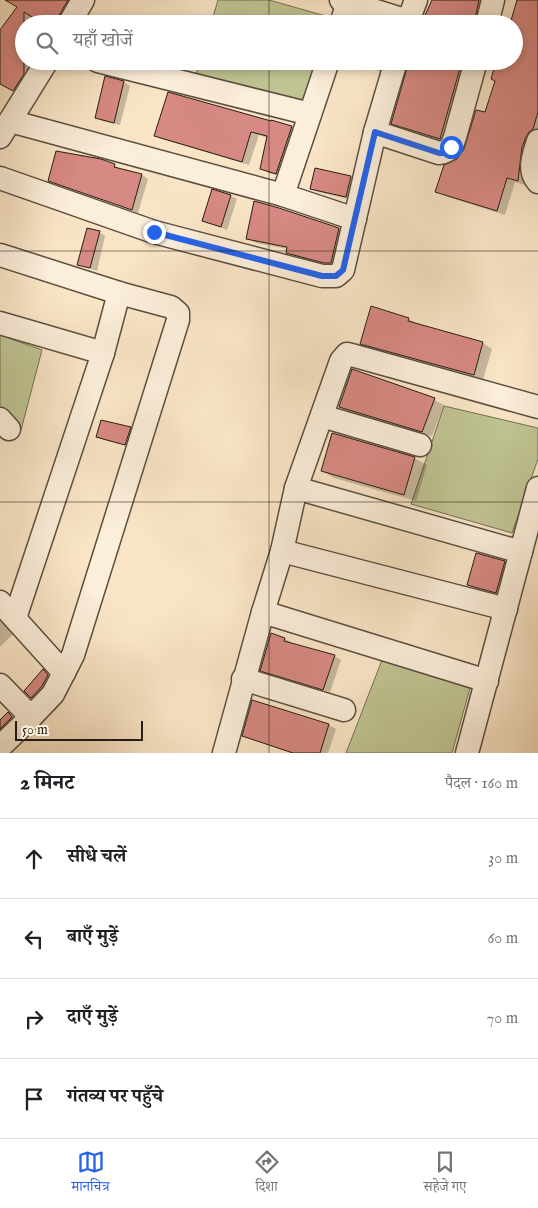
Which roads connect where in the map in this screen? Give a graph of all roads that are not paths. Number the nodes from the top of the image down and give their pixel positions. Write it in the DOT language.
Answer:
graph roads {
  1 [pos="82,0"];
  2 [pos="416,0"];
  3 [pos="493,0"];
  4 [pos="345,1"];
  5 [pos="74,15"];
  6 [pos="343,15"];
  7 [pos="387,15"];
  8 [pos="411,15"];
  9 [pos="489,15"];
  10 [pos="41,70"];
  11 [pos="134,70"];
  12 [pos="325,70"];
  13 [pos="393,70"];
  14 [pos="474,70"];
  15 [pos="310,114"];
  16 [pos="5,129"];
  17 [pos="375,132"];
  18 [pos="538,140"];
  19 [pos="0,178"];
  20 [pos="538,182"];
  21 [pos="283,195"];
  22 [pos="355,218"];
  23 [pos="0,255"];
  24 [pos="119,293"];
  25 [pos="0,323"];
  26 [pos="102,353"];
  27 [pos="538,407"];
  28 [pos="322,416"];
  29 [pos="420,445"];
  30 [pos="296,488"];
  31 [pos="538,488"];
  32 [pos="282,551"];
  33 [pos="521,552"];
  34 [pos="0,602"];
  35 [pos="506,609"];
  36 [pos="263,612"];
  37 [pos="15,618"];
  38 [pos="64,673"];
  39 [pos="244,679"];
  40 [pos="487,681"];
  41 [pos="0,686"];
  42 [pos="344,710"];
  43 [pos="32,717"];
  44 [pos="0,746"];
  45 [pos="227,752"];
  46 [pos="468,753"];
  1 -- 5 [label="street"];
  2 -- 8 [label="street"];
  3 -- 9 [label="street"];
  4 -- 6 [label="street"];
  4 -- 7 [label="street"];
  10 -- 16 [label="street"];
  11 -- 15 [label="street"];
  12 -- 15 [label="street"];
  13 -- 17 [label="street"];
  14 -- 17 [label="street"];
  15 -- 21 [label="street"];
  16 -- 21 [label="street"];
  17 -- 22 [label="street"];
  18 -- 20 [label="street"];
  19 -- 22 [label="street"];
  21 -- 22 [label="street"];
  23 -- 24 [label="street"];
  24 -- 26 [label="street"];
  24 -- 38 [label="street"];
  25 -- 26 [label="street"];
  26 -- 37 [label="street"];
  27 -- 28 [label="street"];
  28 -- 29 [label="street"];
  28 -- 30 [label="street"];
  30 -- 32 [label="street"];
  30 -- 33 [label="street"];
  31 -- 33 [label="street"];
  32 -- 35 [label="street"];
  32 -- 36 [label="street"];
  33 -- 35 [label="street"];
  34 -- 37 [label="street"];
  35 -- 40 [label="street"];
  36 -- 39 [label="street"];
  36 -- 40 [label="street"];
  37 -- 38 [label="street"];
  38 -- 43 [label="street"];
  39 -- 42 [label="street"];
  39 -- 45 [label="street"];
  40 -- 46 [label="street"];
  41 -- 43 [label="street"];
  43 -- 44 [label="street"];
}
